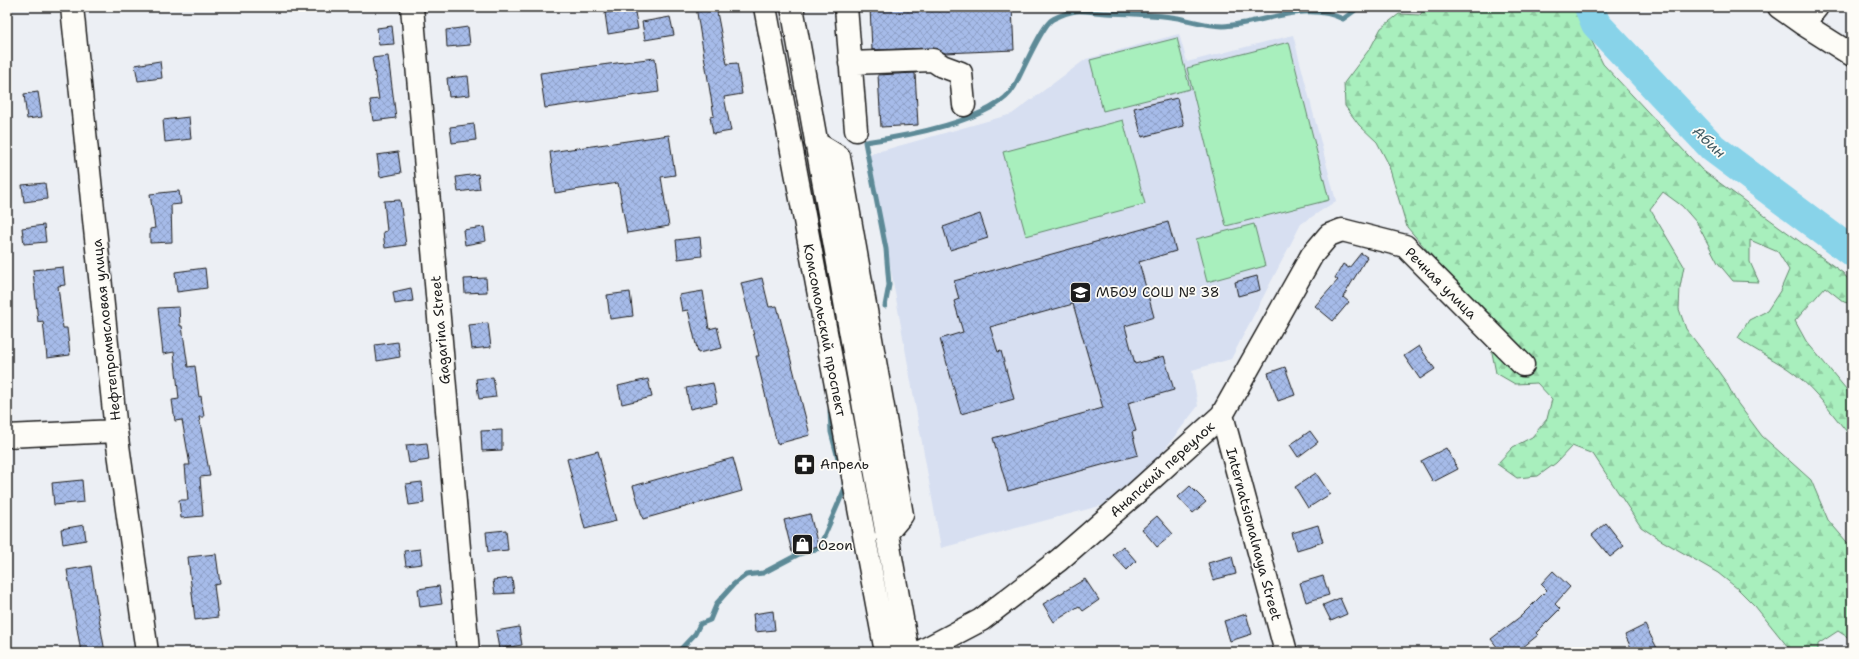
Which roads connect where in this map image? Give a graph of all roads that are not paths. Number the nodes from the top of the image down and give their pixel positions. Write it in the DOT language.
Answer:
graph roads {
  1 [pos="72,7"];
  2 [pos="412,7"];
  3 [pos="765,7"];
  4 [pos="792,7"];
  5 [pos="846,7"];
  6 [pos="1779,7"];
  7 [pos="1817,7"];
  8 [pos="1803,24"];
  9 [pos="1852,55"];
  10 [pos="850,63"];
  11 [pos="964,105"];
  12 [pos="856,130"];
  13 [pos="1342,230"];
  14 [pos="1523,365"];
  15 [pos="1222,415"];
  16 [pos="116,431"];
  17 [pos="7,436"];
  18 [pos="147,652"];
  19 [pos="468,652"];
  20 [pos="886,652"];
  21 [pos="908,652"];
  22 [pos="920,652"];
  23 [pos="1286,652"];
  1 -- 16 [label="street, Нефтепромысловая улица"];
  2 -- 19 [label="street, Gagarina Street"];
  3 -- 20 [label="street, Комсомольский проспект"];
  4 -- 21 [label="street, Комсомольский проспект"];
  5 -- 10 [label="street"];
  6 -- 8 [label="street"];
  7 -- 8 [label="street"];
  8 -- 9 [label="street"];
  10 -- 11 [label="street"];
  10 -- 12 [label="street"];
  13 -- 14 [label="street, Речная улица"];
  13 -- 15 [label="street, Анапский переулок"];
  15 -- 22 [label="street, Анапский переулок"];
  15 -- 23 [label="street, Internatsionalnaya Street"];
  16 -- 17 [label="street"];
  16 -- 18 [label="street, Нефтепромысловая улица"];
}
